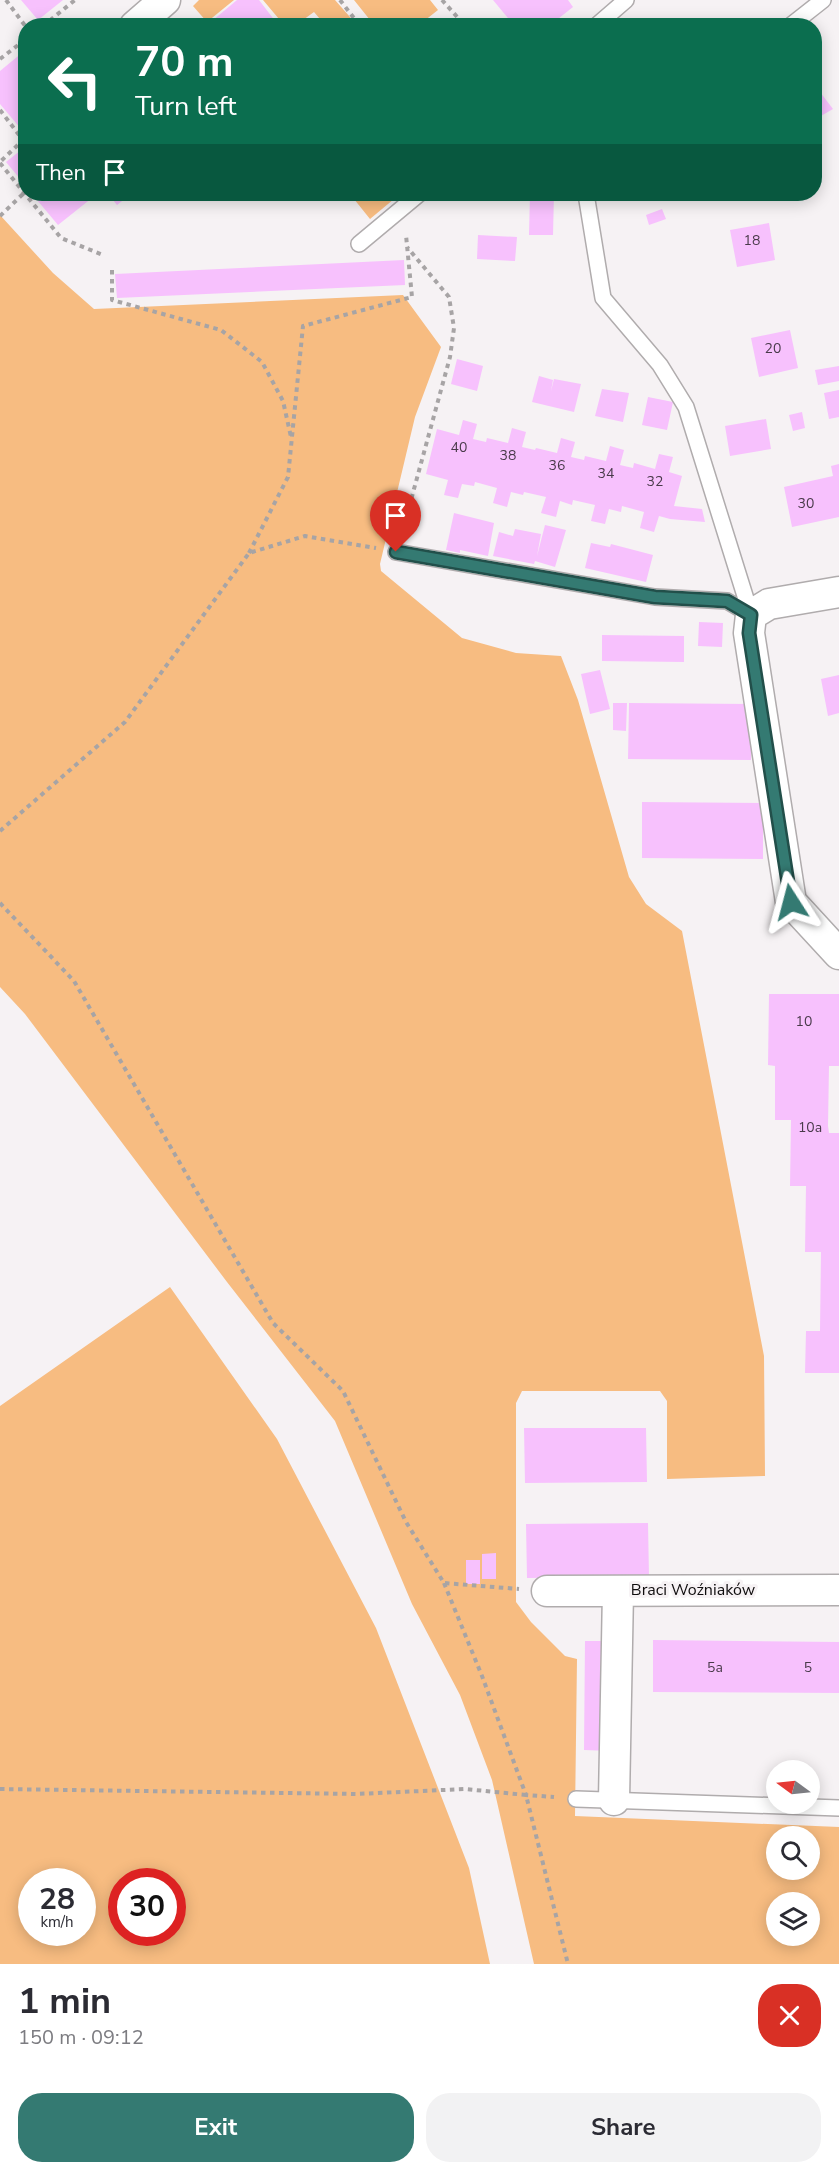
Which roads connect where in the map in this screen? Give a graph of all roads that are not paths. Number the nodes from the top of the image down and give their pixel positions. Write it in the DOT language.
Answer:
graph roads {
  1 [pos="165,0"];
  2 [pos="626,0"];
  3 [pos="823,0"];
  4 [pos="144,18"];
  5 [pos="605,18"];
  6 [pos="800,18"];
  7 [pos="410,201"];
  8 [pos="587,201"];
  9 [pos="359,244"];
  10 [pos="396,552"];
  11 [pos="839,592"];
  12 [pos="751,615"];
  13 [pos="839,954"];
  14 [pos="839,1590"];
  15 [pos="547,1591"];
  16 [pos="618,1591"];
  17 [pos="576,1798"];
  18 [pos="614,1800"];
  19 [pos="839,1808"];
  1 -- 4 [label="street"];
  2 -- 5 [label="lane"];
  3 -- 6 [label="lane"];
  7 -- 9 [label="lane"];
  8 -- 12 [label="lane"];
  10 -- 12 [label="lane"];
  11 -- 12 [label="street"];
  12 -- 13 [label="street"];
  14 -- 16 [label="street, Braci Woźniaków"];
  15 -- 16 [label="street, Braci Woźniaków"];
  16 -- 18 [label="street"];
  17 -- 18 [label="lane"];
  18 -- 19 [label="lane"];
}
